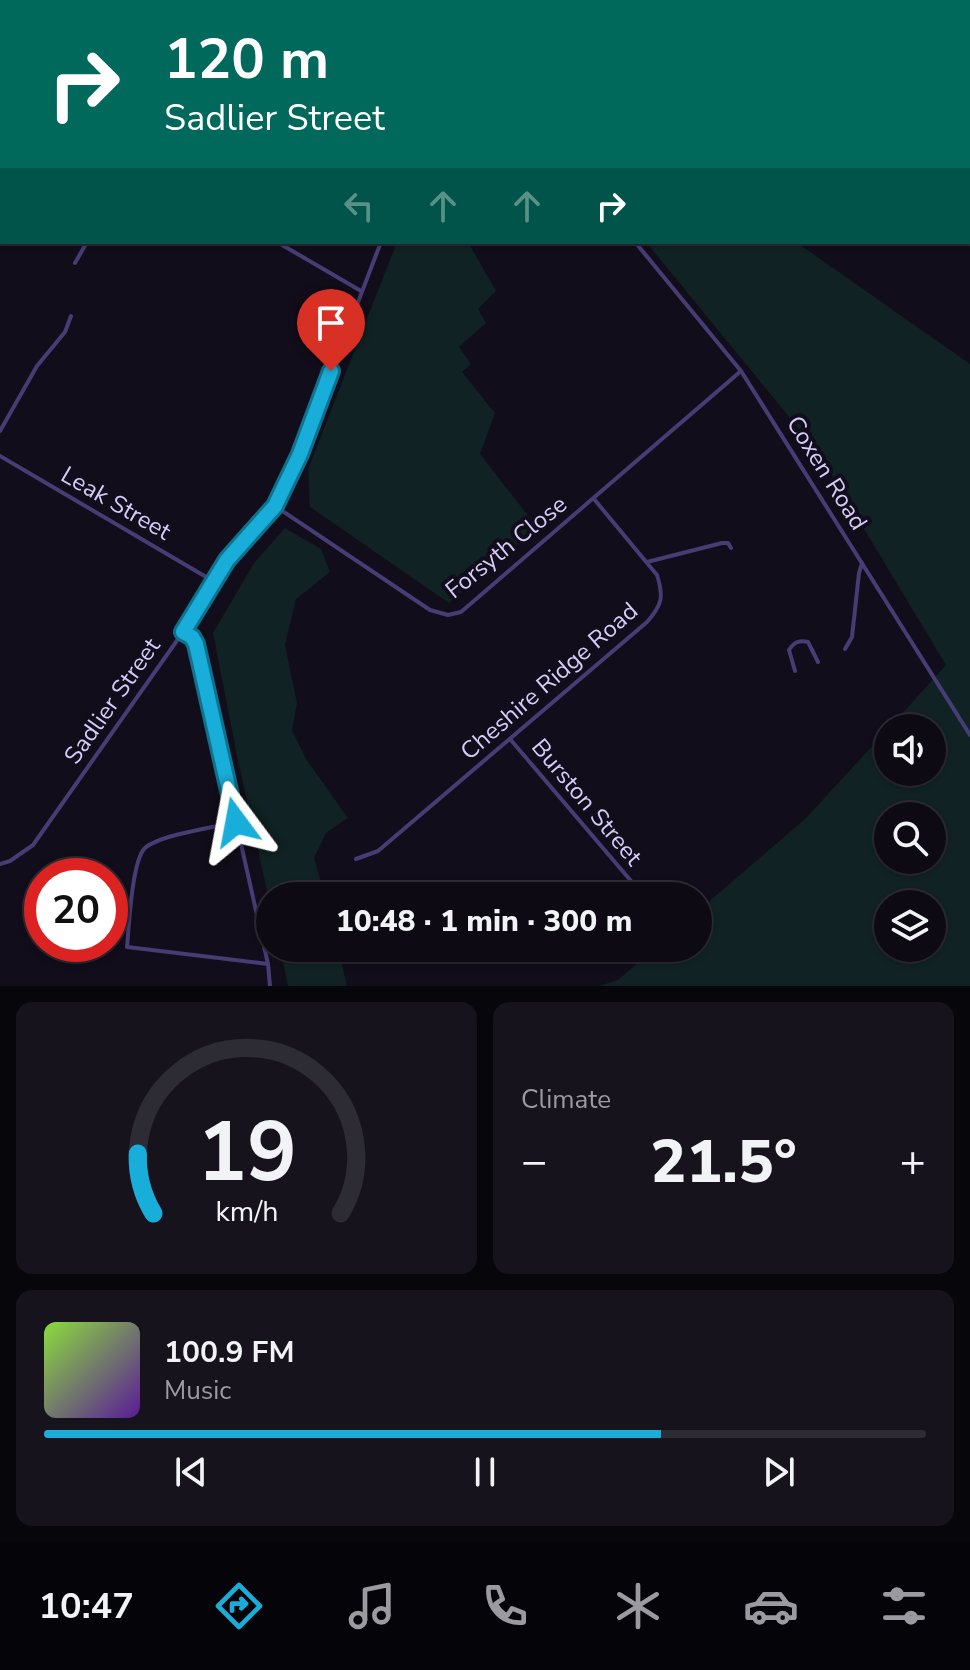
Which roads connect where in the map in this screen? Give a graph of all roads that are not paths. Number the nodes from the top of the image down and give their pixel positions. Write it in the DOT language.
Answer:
graph roads {
  1 [pos="86,244"];
  2 [pos="280,244"];
  3 [pos="380,244"];
  4 [pos="637,244"];
  5 [pos="75,263"];
  6 [pos="362,291"];
  7 [pos="71,316"];
  8 [pos="741,371"];
  9 [pos="0,431"];
  10 [pos="0,456"];
  11 [pos="594,499"];
  12 [pos="275,506"];
  13 [pos="731,548"];
  14 [pos="647,562"];
  15 [pos="862,563"];
  16 [pos="213,581"];
  17 [pos="183,632"];
  18 [pos="845,649"];
  19 [pos="818,662"];
  20 [pos="795,671"];
  21 [pos="970,735"];
  22 [pos="510,739"];
  23 [pos="236,822"];
  24 [pos="356,859"];
  25 [pos="0,864"];
  26 [pos="632,882"];
  27 [pos="268,964"];
  28 [pos="270,986"];
  1 -- 5 [label="lane"];
  2 -- 6 [label="lane"];
  3 -- 6 [label="lane, Sadlier Street"];
  4 -- 8 [label="lane, Coxen Road"];
  6 -- 12 [label="lane, Sadlier Street"];
  7 -- 9 [label="lane"];
  8 -- 11 [label="lane, Forsyth Close"];
  8 -- 15 [label="lane, Coxen Road"];
  10 -- 16 [label="lane, Leak Street"];
  11 -- 12 [label="lane, Forsyth Close"];
  11 -- 14 [label="lane, Cheshire Ridge Road"];
  12 -- 16 [label="lane, Sadlier Street"];
  13 -- 14 [label="lane"];
  14 -- 22 [label="lane, Cheshire Ridge Road"];
  15 -- 18 [label="lane"];
  15 -- 21 [label="lane, Coxen Road"];
  16 -- 17 [label="lane, Sadlier Street"];
  17 -- 23 [label="lane"];
  17 -- 25 [label="lane, Sadlier Street"];
  19 -- 20 [label="lane"];
  22 -- 24 [label="lane, Cheshire Ridge Road"];
  22 -- 26 [label="lane, Burston Street"];
  23 -- 27 [label="lane"];
  23 -- 27 [label="lane"];
  27 -- 28 [label="lane"];
}
